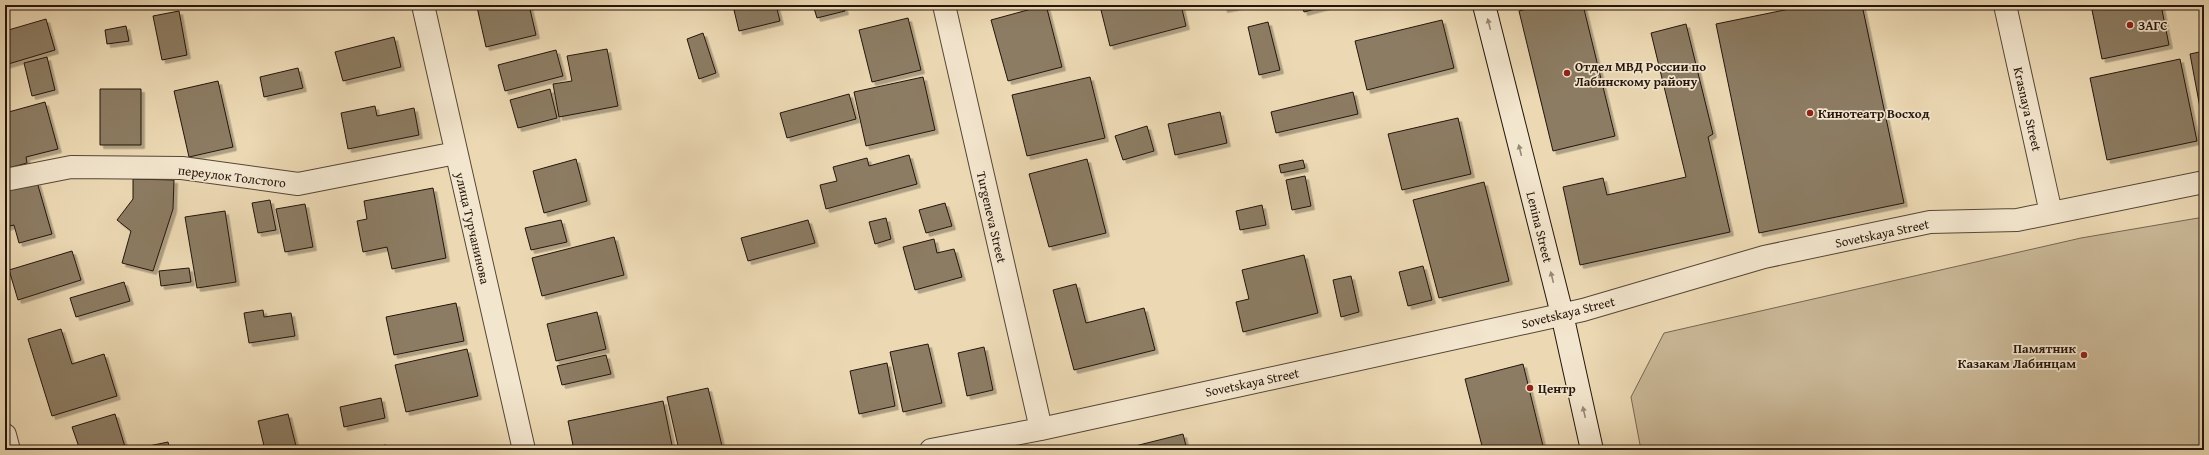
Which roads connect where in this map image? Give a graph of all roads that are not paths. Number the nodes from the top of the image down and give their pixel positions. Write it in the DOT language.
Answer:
graph roads {
  1 [pos="423,5"];
  2 [pos="944,5"];
  3 [pos="1484,5"];
  4 [pos="2005,5"];
  5 [pos="456,153"];
  6 [pos="5,180"];
  7 [pos="2204,182"];
  8 [pos="2052,213"];
  9 [pos="1562,314"];
  10 [pos="1041,429"];
  11 [pos="5,435"];
  12 [pos="9,450"];
  13 [pos="524,450"];
  14 [pos="932,450"];
  15 [pos="1592,450"];
  1 -- 5 [label="street, улица Турчанинова"];
  2 -- 10 [label="street, Turgeneva Street"];
  9 -- 3 [label="street, Lenina Street, one-way"];
  4 -- 8 [label="street, Krasnaya Street"];
  5 -- 6 [label="street, переулок Толстого"];
  5 -- 13 [label="street, улица Турчанинова"];
  7 -- 8 [label="street, Sovetskaya Street"];
  8 -- 9 [label="street, Sovetskaya Street"];
  9 -- 10 [label="street, Sovetskaya Street"];
  15 -- 9 [label="street, Lenina Street, one-way"];
  10 -- 14 [label="street, Sovetskaya Street"];
  11 -- 12 [label="street"];
}
